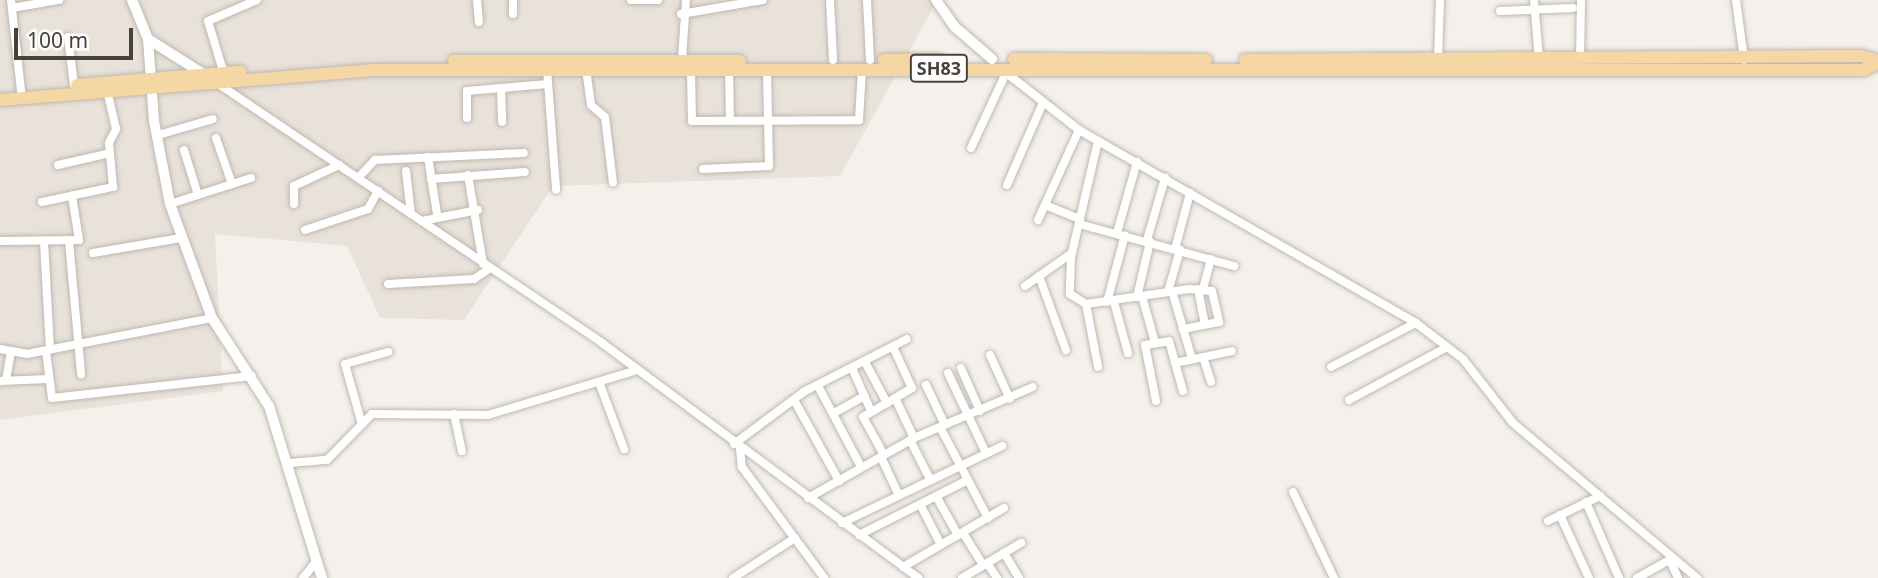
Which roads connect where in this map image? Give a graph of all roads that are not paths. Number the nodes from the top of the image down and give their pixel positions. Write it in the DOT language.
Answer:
graph roads {
  1 [pos="59,0"];
  2 [pos="132,0"];
  3 [pos="257,0"];
  4 [pos="477,0"];
  5 [pos="513,0"];
  6 [pos="631,0"];
  7 [pos="658,0"];
  8 [pos="686,0"];
  9 [pos="763,0"];
  10 [pos="830,0"];
  11 [pos="867,0"];
  12 [pos="936,0"];
  13 [pos="1440,0"];
  14 [pos="1534,0"];
  15 [pos="1581,0"];
  16 [pos="1736,0"];
  17 [pos="729,3"];
  18 [pos="11,4"];
  19 [pos="1573,8"];
  20 [pos="1535,10"];
  21 [pos="1500,11"];
  22 [pos="513,14"];
  23 [pos="681,14"];
  24 [pos="479,22"];
  25 [pos="68,37"];
  26 [pos="148,39"];
  27 [pos="1539,59"];
  28 [pos="682,60"];
  29 [pos="833,60"];
  30 [pos="1438,60"];
  31 [pos="1580,60"];
  32 [pos="1745,60"];
  33 [pos="1878,62"];
  34 [pos="866,64"];
  35 [pos="1208,64"];
  36 [pos="999,66"];
  37 [pos="547,69"];
  38 [pos="586,69"];
  39 [pos="729,69"];
  40 [pos="767,69"];
  41 [pos="691,70"];
  42 [pos="206,75"];
  43 [pos="221,78"];
  44 [pos="151,82"];
  45 [pos="548,84"];
  46 [pos="74,85"];
  47 [pos="501,88"];
  48 [pos="21,91"];
  49 [pos="107,91"];
  50 [pos="0,92"];
  51 [pos="0,100"];
  52 [pos="1042,105"];
  53 [pos="467,118"];
  54 [pos="213,119"];
  55 [pos="730,120"];
  56 [pos="769,120"];
  57 [pos="502,122"];
  58 [pos="1079,130"];
  59 [pos="158,135"];
  60 [pos="216,138"];
  61 [pos="1098,141"];
  62 [pos="971,148"];
  63 [pos="184,150"];
  64 [pos="110,153"];
  65 [pos="524,153"];
  66 [pos="428,157"];
  67 [pos="1137,162"];
  68 [pos="58,165"];
  69 [pos="340,165"];
  70 [pos="703,169"];
  71 [pos="406,171"];
  72 [pos="525,172"];
  73 [pos="468,175"];
  74 [pos="251,178"];
  75 [pos="358,178"];
  76 [pos="1165,178"];
  77 [pos="431,179"];
  78 [pos="613,183"];
  79 [pos="232,184"];
  80 [pos="1007,185"];
  81 [pos="556,190"];
  82 [pos="378,191"];
  83 [pos="1190,193"];
  84 [pos="198,195"];
  85 [pos="72,196"];
  86 [pos="42,202"];
  87 [pos="170,204"];
  88 [pos="294,204"];
  89 [pos="1045,205"];
  90 [pos="478,210"];
  91 [pos="411,214"];
  92 [pos="437,214"];
  93 [pos="1038,220"];
  94 [pos="422,221"];
  95 [pos="1080,222"];
  96 [pos="305,230"];
  97 [pos="1121,234"];
  98 [pos="181,238"];
  99 [pos="0,241"];
  100 [pos="69,241"];
  101 [pos="1149,241"];
  102 [pos="44,242"];
  103 [pos="1178,250"];
  104 [pos="93,253"];
  105 [pos="1072,253"];
  106 [pos="1210,259"];
  107 [pos="1234,266"];
  108 [pos="486,267"];
  109 [pos="1039,276"];
  110 [pos="388,284"];
  111 [pos="1025,286"];
  112 [pos="1201,289"];
  113 [pos="1170,292"];
  114 [pos="1140,296"];
  115 [pos="1110,302"];
  116 [pos="1086,304"];
  117 [pos="212,318"];
  118 [pos="1416,323"];
  119 [pos="1205,324"];
  120 [pos="1182,329"];
  121 [pos="907,339"];
  122 [pos="1155,343"];
  123 [pos="76,344"];
  124 [pos="893,347"];
  125 [pos="1447,347"];
  126 [pos="0,349"];
  127 [pos="48,350"];
  128 [pos="1066,350"];
  129 [pos="1232,351"];
  130 [pos="11,352"];
  131 [pos="388,352"];
  132 [pos="1128,353"];
  133 [pos="990,355"];
  134 [pos="1203,357"];
  135 [pos="1192,359"];
  136 [pos="865,362"];
  137 [pos="1175,363"];
  138 [pos="1098,367"];
  139 [pos="1331,367"];
  140 [pos="852,368"];
  141 [pos="961,368"];
  142 [pos="634,371"];
  143 [pos="948,373"];
  144 [pos="80,374"];
  145 [pos="251,376"];
  146 [pos="48,379"];
  147 [pos="3,380"];
  148 [pos="599,382"];
  149 [pos="1210,382"];
  150 [pos="926,385"];
  151 [pos="818,386"];
  152 [pos="1033,387"];
  153 [pos="1183,391"];
  154 [pos="864,396"];
  155 [pos="1010,399"];
  156 [pos="794,400"];
  157 [pos="891,400"];
  158 [pos="1349,400"];
  159 [pos="1156,401"];
  160 [pos="871,411"];
  161 [pos="981,411"];
  162 [pos="834,413"];
  163 [pos="454,414"];
  164 [pos="967,416"];
  165 [pos="362,421"];
  166 [pos="943,426"];
  167 [pos="912,439"];
  168 [pos="1002,446"];
  169 [pos="737,447"];
  170 [pos="624,449"];
  171 [pos="462,451"];
  172 [pos="986,453"];
  173 [pos="882,456"];
  174 [pos="290,463"];
  175 [pos="958,466"];
  176 [pos="861,467"];
  177 [pos="930,480"];
  178 [pos="839,481"];
  179 [pos="966,481"];
  180 [pos="1293,492"];
  181 [pos="898,493"];
  182 [pos="936,496"];
  183 [pos="1600,496"];
  184 [pos="808,498"];
  185 [pos="1586,502"];
  186 [pos="920,504"];
  187 [pos="1004,508"];
  188 [pos="1560,515"];
  189 [pos="988,518"];
  190 [pos="1548,521"];
  191 [pos="842,523"];
  192 [pos="961,534"];
  193 [pos="859,535"];
  194 [pos="795,538"];
  195 [pos="1021,543"];
  196 [pos="942,545"];
  197 [pos="1004,553"];
  198 [pos="1671,559"];
  199 [pos="316,562"];
  200 [pos="985,564"];
  201 [pos="903,567"];
  202 [pos="1643,576"];
  203 [pos="913,577"];
  204 [pos="303,578"];
  205 [pos="321,578"];
  206 [pos="733,578"];
  207 [pos="824,578"];
  208 [pos="962,578"];
  209 [pos="997,578"];
  210 [pos="1019,578"];
  211 [pos="1334,578"];
  212 [pos="1589,578"];
  213 [pos="1619,578"];
  214 [pos="1678,578"];
  215 [pos="1697,578"];
  1 -- 18 [label="street"];
  2 -- 26 [label="street"];
  3 -- 43 [label="street"];
  4 -- 24 [label="street"];
  5 -- 22 [label="street"];
  6 -- 7 [label="street"];
  8 -- 23 [label="street"];
  9 -- 17 [label="street"];
  10 -- 29 [label="street"];
  11 -- 34 [label="street"];
  12 -- 36 [label="street"];
  13 -- 30 [label="street"];
  14 -- 20 [label="street"];
  15 -- 31 [label="street"];
  16 -- 32 [label="street"];
  17 -- 23 [label="street"];
  18 -- 48 [label="street"];
  19 -- 20 [label="street"];
  20 -- 21 [label="street"];
  20 -- 27 [label="street"];
  23 -- 28 [label="street"];
  25 -- 46 [label="street"];
  26 -- 42 [label="street"];
  26 -- 44 [label="street"];
  27 -- 30 [label="main road, SH83"];
  27 -- 31 [label="main road, SH83"];
  28 -- 29 [label="main road, SH83"];
  28 -- 43 [label="main road, SH83"];
  29 -- 34 [label="main road, SH83"];
  30 -- 35 [label="main road, SH83"];
  31 -- 32 [label="main road, SH83"];
  32 -- 33 [label="main road, SH83"];
  33 -- 35 [label="main road, SH83"];
  34 -- 36 [label="main road, SH83"];
  34 -- 40 [label="main road, SH83"];
  34 -- 56 [label="street"];
  35 -- 36 [label="main road, SH83"];
  36 -- 52 [label="street"];
  36 -- 62 [label="street"];
  37 -- 38 [label="main road, SH83"];
  37 -- 43 [label="main road, SH83"];
  37 -- 45 [label="street"];
  38 -- 41 [label="main road, SH83"];
  38 -- 78 [label="street"];
  39 -- 40 [label="main road, SH83"];
  39 -- 41 [label="main road, SH83"];
  39 -- 55 [label="street"];
  40 -- 56 [label="street"];
  41 -- 55 [label="street"];
  42 -- 43 [label="main road, SH83"];
  42 -- 44 [label="main road, SH83"];
  43 -- 44 [label="main road, SH83"];
  43 -- 69 [label="street"];
  44 -- 46 [label="main road, SH83"];
  44 -- 49 [label="main road, SH83"];
  44 -- 59 [label="street"];
  45 -- 47 [label="street"];
  45 -- 81 [label="street"];
  46 -- 48 [label="main road, SH83"];
  47 -- 53 [label="street"];
  47 -- 57 [label="street"];
  48 -- 50 [label="main road, SH83"];
  49 -- 51 [label="main road, SH83"];
  49 -- 64 [label="street"];
  52 -- 58 [label="street"];
  52 -- 80 [label="street"];
  54 -- 59 [label="street"];
  55 -- 56 [label="street"];
  56 -- 70 [label="street"];
  58 -- 61 [label="street"];
  58 -- 89 [label="street"];
  59 -- 87 [label="street"];
  60 -- 79 [label="street"];
  61 -- 67 [label="street"];
  61 -- 95 [label="street"];
  63 -- 84 [label="street"];
  64 -- 68 [label="street"];
  64 -- 85 [label="street"];
  65 -- 66 [label="street"];
  66 -- 75 [label="street"];
  66 -- 77 [label="street"];
  67 -- 76 [label="street"];
  67 -- 97 [label="street"];
  69 -- 75 [label="street"];
  69 -- 88 [label="street"];
  71 -- 91 [label="street"];
  72 -- 73 [label="street"];
  73 -- 77 [label="street"];
  73 -- 90 [label="street"];
  74 -- 79 [label="street"];
  75 -- 82 [label="street"];
  76 -- 83 [label="street"];
  76 -- 101 [label="street"];
  77 -- 92 [label="street"];
  79 -- 84 [label="street"];
  82 -- 91 [label="street"];
  82 -- 96 [label="street"];
  83 -- 103 [label="street"];
  83 -- 118 [label="street"];
  84 -- 87 [label="street"];
  85 -- 86 [label="street"];
  85 -- 100 [label="street"];
  87 -- 98 [label="street"];
  89 -- 93 [label="street"];
  89 -- 95 [label="street"];
  90 -- 92 [label="street"];
  90 -- 108 [label="street"];
  91 -- 94 [label="street"];
  92 -- 94 [label="street"];
  94 -- 108 [label="street"];
  95 -- 97 [label="street"];
  95 -- 105 [label="street"];
  97 -- 101 [label="street"];
  97 -- 115 [label="street"];
  98 -- 104 [label="street"];
  98 -- 117 [label="street"];
  99 -- 102 [label="street"];
  100 -- 102 [label="street"];
  100 -- 123 [label="street"];
  101 -- 103 [label="street"];
  101 -- 114 [label="street"];
  102 -- 127 [label="street"];
  103 -- 106 [label="street"];
  103 -- 113 [label="street"];
  105 -- 109 [label="street"];
  105 -- 116 [label="street"];
  106 -- 107 [label="street"];
  106 -- 112 [label="street"];
  108 -- 110 [label="street"];
  108 -- 142 [label="street"];
  109 -- 111 [label="street"];
  109 -- 128 [label="street"];
  112 -- 113 [label="street"];
  112 -- 119 [label="street"];
  112 -- 119 [label="street"];
  113 -- 114 [label="street"];
  113 -- 120 [label="street"];
  114 -- 115 [label="street"];
  114 -- 122 [label="street"];
  115 -- 116 [label="street"];
  115 -- 132 [label="street"];
  116 -- 138 [label="street"];
  117 -- 123 [label="street"];
  117 -- 145 [label="street"];
  118 -- 125 [label="street"];
  118 -- 139 [label="street"];
  119 -- 120 [label="street"];
  120 -- 135 [label="street"];
  121 -- 124 [label="street"];
  122 -- 137 [label="street"];
  122 -- 159 [label="street"];
  123 -- 127 [label="street"];
  123 -- 144 [label="street"];
  124 -- 136 [label="street"];
  124 -- 157 [label="street"];
  125 -- 158 [label="street"];
  125 -- 183 [label="street"];
  126 -- 130 [label="street"];
  127 -- 130 [label="street"];
  127 -- 146 [label="street"];
  129 -- 134 [label="street"];
  130 -- 147 [label="street"];
  131 -- 165 [label="street"];
  133 -- 155 [label="street"];
  134 -- 135 [label="street"];
  134 -- 149 [label="street"];
  135 -- 137 [label="street"];
  136 -- 140 [label="street"];
  136 -- 157 [label="street"];
  137 -- 153 [label="street"];
  140 -- 151 [label="street"];
  140 -- 154 [label="street"];
  141 -- 161 [label="street"];
  142 -- 148 [label="street"];
  142 -- 169 [label="street"];
  143 -- 164 [label="street"];
  145 -- 146 [label="street"];
  145 -- 174 [label="street"];
  146 -- 147 [label="street"];
  148 -- 163 [label="street"];
  148 -- 170 [label="street"];
  150 -- 166 [label="street"];
  151 -- 156 [label="street"];
  151 -- 162 [label="street"];
  152 -- 155 [label="street"];
  154 -- 160 [label="street"];
  154 -- 162 [label="street"];
  155 -- 161 [label="street"];
  156 -- 169 [label="street"];
  156 -- 178 [label="street"];
  157 -- 160 [label="street"];
  157 -- 167 [label="street"];
  160 -- 173 [label="street"];
  161 -- 164 [label="street"];
  162 -- 176 [label="street"];
  163 -- 165 [label="street"];
  163 -- 171 [label="street"];
  164 -- 166 [label="street"];
  164 -- 172 [label="street"];
  165 -- 174 [label="street"];
  166 -- 167 [label="street"];
  166 -- 175 [label="street"];
  167 -- 173 [label="street"];
  167 -- 177 [label="street"];
  168 -- 172 [label="street"];
  169 -- 184 [label="street"];
  169 -- 194 [label="street"];
  172 -- 175 [label="street"];
  173 -- 176 [label="street"];
  173 -- 181 [label="street"];
  174 -- 199 [label="street"];
  175 -- 177 [label="street"];
  175 -- 179 [label="street"];
  176 -- 178 [label="street"];
  177 -- 181 [label="street"];
  178 -- 184 [label="street"];
  179 -- 182 [label="street"];
  179 -- 189 [label="street"];
  180 -- 211 [label="street"];
  181 -- 191 [label="street"];
  182 -- 186 [label="street"];
  182 -- 192 [label="street"];
  183 -- 185 [label="street"];
  183 -- 198 [label="street"];
  184 -- 191 [label="street"];
  185 -- 188 [label="street"];
  185 -- 213 [label="street"];
  186 -- 193 [label="street"];
  186 -- 196 [label="street"];
  187 -- 189 [label="street"];
  188 -- 190 [label="street"];
  188 -- 212 [label="street"];
  189 -- 192 [label="street"];
  191 -- 193 [label="street"];
  192 -- 196 [label="street"];
  192 -- 200 [label="street"];
  193 -- 201 [label="street"];
  194 -- 206 [label="street"];
  194 -- 207 [label="street"];
  195 -- 197 [label="street"];
  196 -- 201 [label="street"];
  197 -- 200 [label="street"];
  197 -- 210 [label="street"];
  198 -- 202 [label="street"];
  198 -- 214 [label="street"];
  198 -- 215 [label="street"];
  199 -- 204 [label="street"];
  199 -- 205 [label="street"];
  200 -- 208 [label="street"];
  200 -- 209 [label="street"];
  201 -- 203 [label="street"];
}
